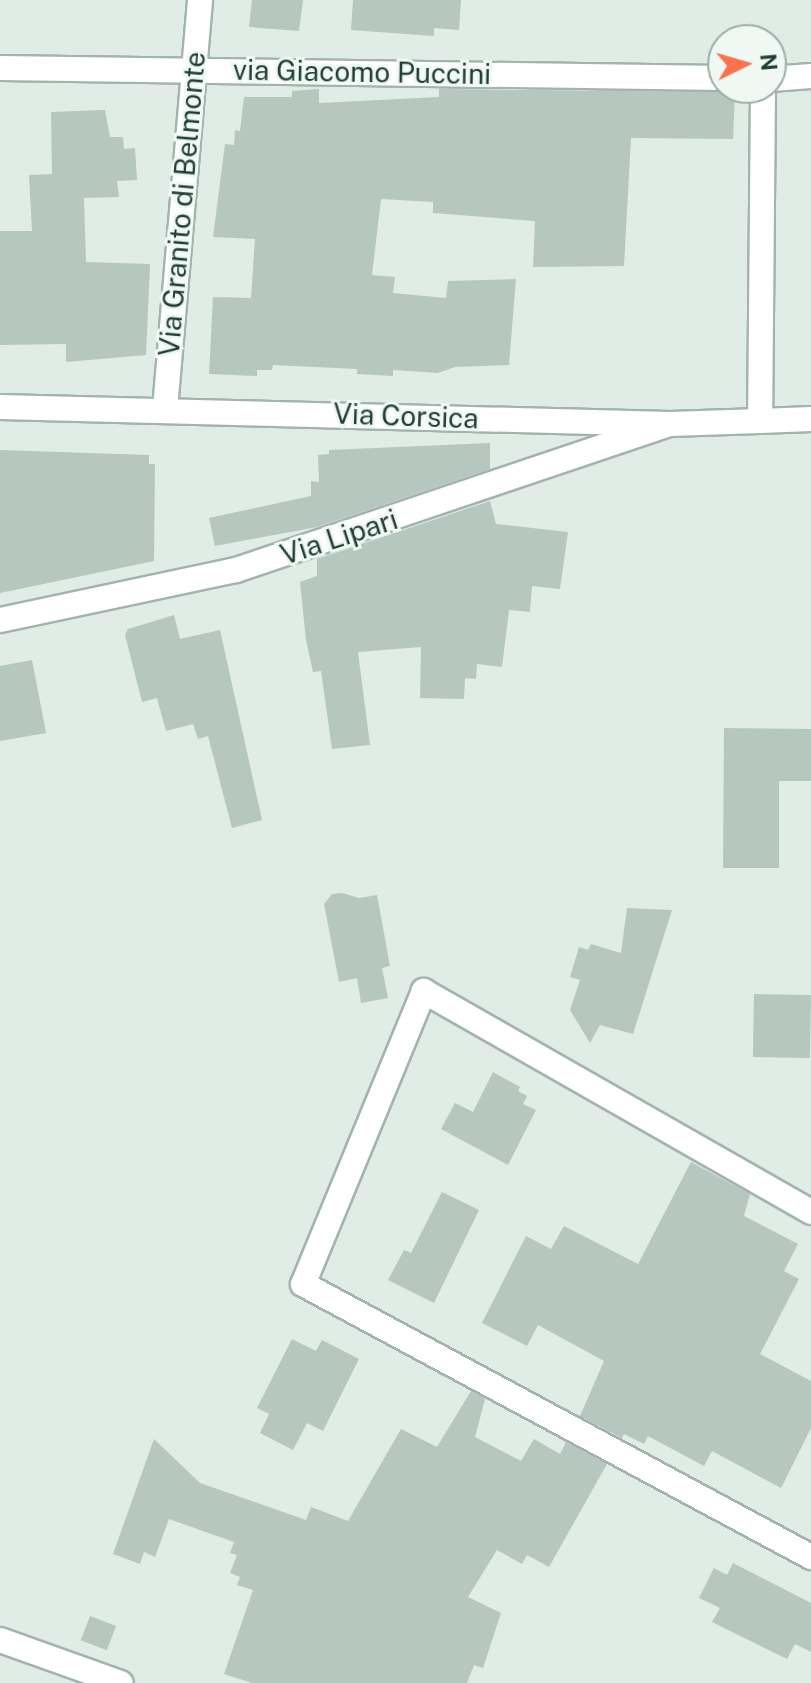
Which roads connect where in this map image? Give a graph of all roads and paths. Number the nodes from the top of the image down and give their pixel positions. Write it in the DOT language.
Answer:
graph roads {
  1 [pos="200,0"];
  2 [pos="0,68"];
  3 [pos="194,69"];
  4 [pos="811,76"];
  5 [pos="707,78"];
  6 [pos="787,78"];
  7 [pos="763,104"];
  8 [pos="0,407"];
  9 [pos="165,409"];
  10 [pos="811,419"];
  11 [pos="760,421"];
  12 [pos="670,424"];
  13 [pos="0,620"];
  14 [pos="811,1212"];
  15 [pos="811,1557"];
  16 [pos="0,1640"];
  17 [pos="121,1683"];
  1 -- 3 [label="street, Via Granito di Belmonte"];
  2 -- 3 [label="street, via Giacomo Puccini"];
  3 -- 5 [label="street, via Giacomo Puccini"];
  3 -- 9 [label="street, Via Granito di Belmonte"];
  4 -- 6 [label="street"];
  7 -- 11 [label="street"];
  8 -- 9 [label="street, Via Corsica"];
  9 -- 12 [label="street, Via Corsica"];
  10 -- 11 [label="street, Via Corsica"];
  11 -- 12 [label="street, Via Corsica"];
  12 -- 13 [label="street, Via Lipari"];
  14 -- 15 [label="street"];
  16 -- 17 [label="street"];
}
